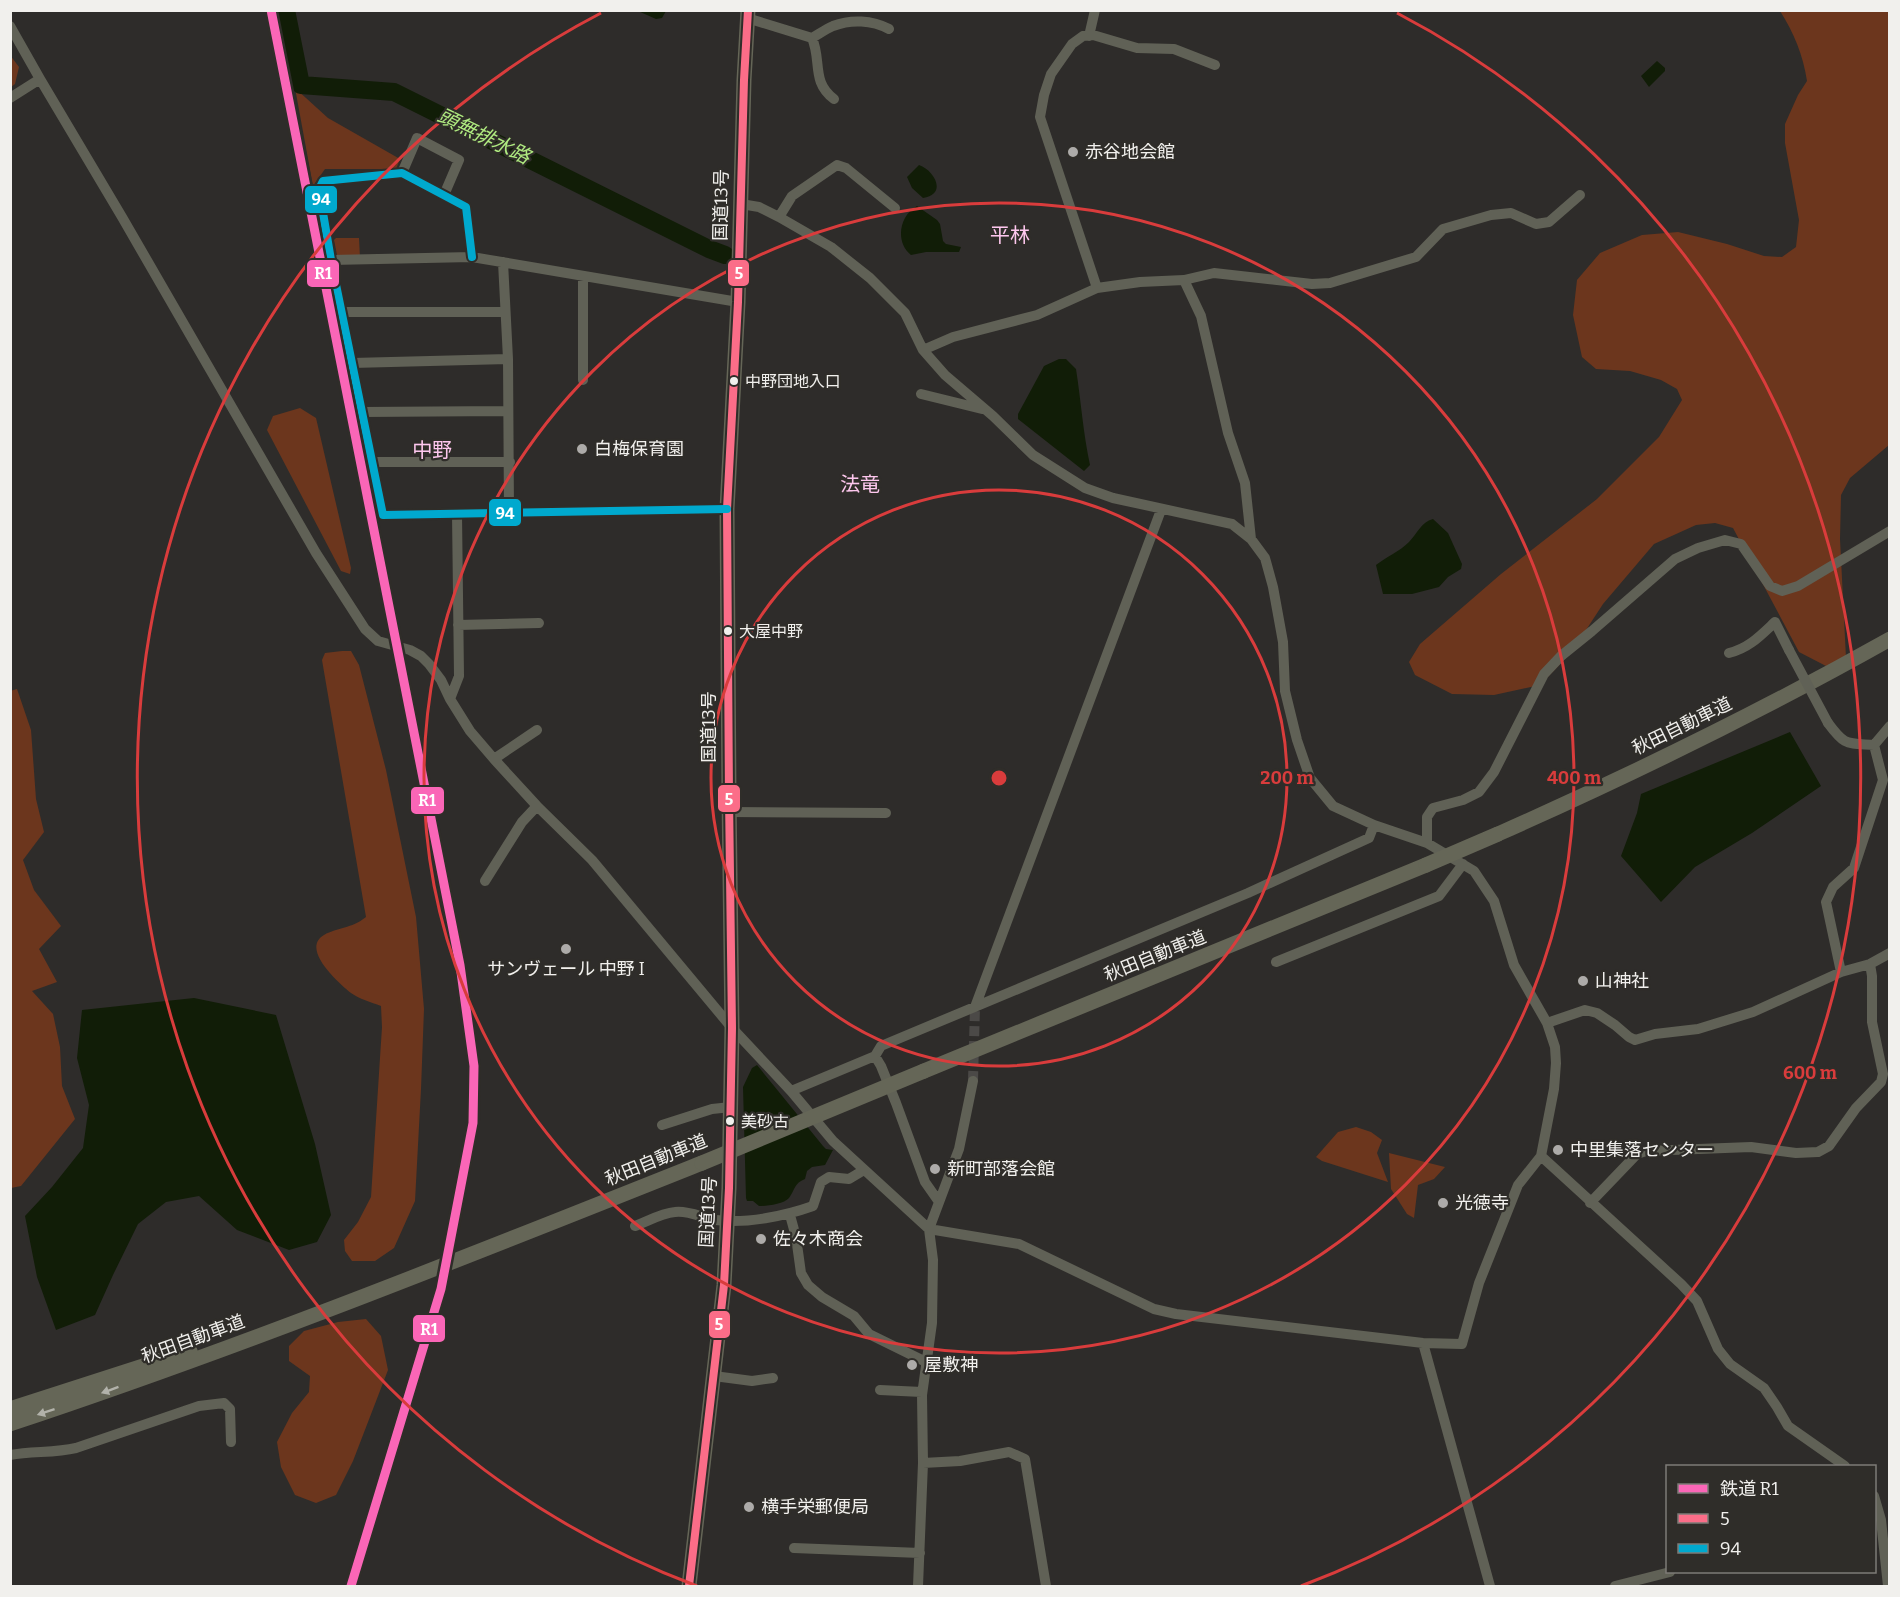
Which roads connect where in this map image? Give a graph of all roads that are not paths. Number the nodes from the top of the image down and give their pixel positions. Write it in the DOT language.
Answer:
graph roads {
  1 [pos="1095,10"];
  2 [pos="747,14"];
  3 [pos="10,26"];
  4 [pos="889,29"];
  5 [pos="1089,36"];
  6 [pos="813,38"];
  7 [pos="1215,65"];
  8 [pos="40,79"];
  9 [pos="10,98"];
  10 [pos="834,99"];
  11 [pos="402,172"];
  12 [pos="444,195"];
  13 [pos="1580,195"];
  14 [pos="741,204"];
  15 [pos="895,208"];
  16 [pos="779,217"];
  17 [pos="472,257"];
  18 [pos="331,260"];
  19 [pos="503,262"];
  20 [pos="583,276"];
  21 [pos="1184,280"];
  22 [pos="1097,288"];
  23 [pos="738,302"];
  24 [pos="342,312"];
  25 [pos="505,312"];
  26 [pos="923,350"];
  27 [pos="508,359"];
  28 [pos="352,363"];
  29 [pos="583,380"];
  30 [pos="921,394"];
  31 [pos="985,410"];
  32 [pos="507,411"];
  33 [pos="362,412"];
  34 [pos="372,462"];
  35 [pos="510,462"];
  36 [pos="728,509"];
  37 [pos="1161,510"];
  38 [pos="509,513"];
  39 [pos="457,514"];
  40 [pos="1890,531"];
  41 [pos="1251,539"];
  42 [pos="539,623"];
  43 [pos="459,625"];
  44 [pos="1890,639"];
  45 [pos="1729,653"];
  46 [pos="450,699"];
  47 [pos="1890,726"];
  48 [pos="537,730"];
  49 [pos="1874,745"];
  50 [pos="494,759"];
  51 [pos="537,806"];
  52 [pos="729,812"];
  53 [pos="886,813"];
  54 [pos="1374,825"];
  55 [pos="1427,843"];
  56 [pos="1463,864"];
  57 [pos="485,882"];
  58 [pos="1890,953"];
  59 [pos="1275,962"];
  60 [pos="1870,964"];
  61 [pos="1841,972"];
  62 [pos="975,1007"];
  63 [pos="1547,1023"];
  64 [pos="732,1028"];
  65 [pos="875,1056"];
  66 [pos="973,1081"];
  67 [pos="791,1091"];
  68 [pos="731,1107"];
  69 [pos="663,1125"];
  70 [pos="1541,1156"];
  71 [pos="864,1170"];
  72 [pos="939,1202"];
  73 [pos="1590,1203"];
  74 [pos="790,1215"];
  75 [pos="727,1220"];
  76 [pos="635,1226"];
  77 [pos="929,1229"];
  78 [pos="421,1275"];
  79 [pos="1423,1343"];
  80 [pos="926,1362"];
  81 [pos="714,1376"];
  82 [pos="773,1378"];
  83 [pos="880,1390"];
  84 [pos="922,1392"];
  85 [pos="10,1409"];
  86 [pos="10,1424"];
  87 [pos="231,1442"];
  88 [pos="10,1455"];
  89 [pos="923,1463"];
  90 [pos="1842,1465"];
  91 [pos="1876,1499"];
  92 [pos="1882,1520"];
  93 [pos="794,1548"];
  94 [pos="920,1553"];
  95 [pos="1666,1573"];
  96 [pos="689,1587"];
  97 [pos="918,1587"];
  98 [pos="1046,1587"];
  99 [pos="1490,1587"];
  100 [pos="1615,1587"];
  101 [pos="1888,1587"];
  1 -- 5 [label="street"];
  2 -- 6 [label="street"];
  2 -- 14 [label="highway, 国道13号"];
  3 -- 8 [label="street"];
  4 -- 6 [label="street"];
  5 -- 7 [label="street"];
  5 -- 22 [label="street"];
  6 -- 10 [label="street"];
  8 -- 9 [label="street"];
  8 -- 46 [label="street"];
  11 -- 12 [label="street"];
  11 -- 12 [label="street"];
  11 -- 18 [label="street"];
  12 -- 17 [label="street"];
  13 -- 21 [label="street"];
  14 -- 16 [label="street"];
  14 -- 23 [label="highway, 国道13号"];
  15 -- 16 [label="street"];
  16 -- 26 [label="street"];
  17 -- 18 [label="street"];
  17 -- 19 [label="street"];
  18 -- 24 [label="street"];
  19 -- 20 [label="street"];
  19 -- 25 [label="street"];
  20 -- 23 [label="street"];
  20 -- 29 [label="street"];
  21 -- 22 [label="street"];
  21 -- 41 [label="street"];
  22 -- 26 [label="street"];
  23 -- 36 [label="highway, 国道13号"];
  24 -- 25 [label="street"];
  24 -- 28 [label="street"];
  25 -- 27 [label="street"];
  26 -- 31 [label="street"];
  27 -- 28 [label="street"];
  27 -- 32 [label="street"];
  28 -- 33 [label="street"];
  30 -- 31 [label="street"];
  31 -- 37 [label="street"];
  32 -- 33 [label="street"];
  32 -- 35 [label="street"];
  33 -- 34 [label="street"];
  34 -- 35 [label="street"];
  34 -- 39 [label="street"];
  35 -- 38 [label="street"];
  36 -- 38 [label="street"];
  36 -- 52 [label="highway, 国道13号"];
  37 -- 41 [label="street"];
  37 -- 62 [label="street"];
  38 -- 39 [label="street"];
  39 -- 43 [label="street"];
  40 -- 55 [label="street"];
  41 -- 54 [label="street"];
  42 -- 43 [label="street"];
  43 -- 46 [label="street"];
  44 -- 78 [label="highway, 秋田自動車道, bridge"];
  45 -- 49 [label="street, bridge"];
  46 -- 50 [label="street"];
  47 -- 49 [label="street"];
  48 -- 50 [label="street"];
  49 -- 61 [label="street"];
  50 -- 51 [label="street"];
  51 -- 57 [label="street"];
  51 -- 64 [label="street"];
  52 -- 53 [label="street"];
  52 -- 64 [label="highway, 国道13号"];
  54 -- 55 [label="street"];
  54 -- 62 [label="street"];
  55 -- 56 [label="street"];
  56 -- 59 [label="street"];
  56 -- 63 [label="street"];
  58 -- 60 [label="street"];
  60 -- 61 [label="street"];
  60 -- 73 [label="street"];
  61 -- 63 [label="street"];
  62 -- 65 [label="street"];
  63 -- 70 [label="street"];
  64 -- 67 [label="street"];
  64 -- 68 [label="highway, 国道13号"];
  65 -- 67 [label="street"];
  65 -- 72 [label="street"];
  66 -- 72 [label="street"];
  67 -- 71 [label="street"];
  68 -- 69 [label="street"];
  68 -- 75 [label="highway, 国道13号"];
  70 -- 73 [label="street"];
  70 -- 79 [label="street"];
  71 -- 74 [label="street"];
  71 -- 77 [label="street"];
  72 -- 77 [label="street"];
  73 -- 90 [label="street"];
  74 -- 75 [label="street"];
  74 -- 80 [label="street"];
  75 -- 76 [label="street"];
  75 -- 81 [label="highway, 国道13号"];
  77 -- 79 [label="street"];
  77 -- 80 [label="street"];
  78 -- 85 [label="highway, 秋田自動車道"];
  78 -- 86 [label="highway, 秋田自動車道, one-way"];
  79 -- 99 [label="street"];
  80 -- 84 [label="street"];
  81 -- 82 [label="street"];
  81 -- 96 [label="highway, 国道13号"];
  83 -- 84 [label="street"];
  84 -- 89 [label="street"];
  87 -- 88 [label="street"];
  89 -- 94 [label="street"];
  89 -- 98 [label="street"];
  91 -- 92 [label="street"];
  92 -- 101 [label="street"];
  93 -- 94 [label="street"];
  94 -- 97 [label="street"];
  95 -- 100 [label="street"];
}
